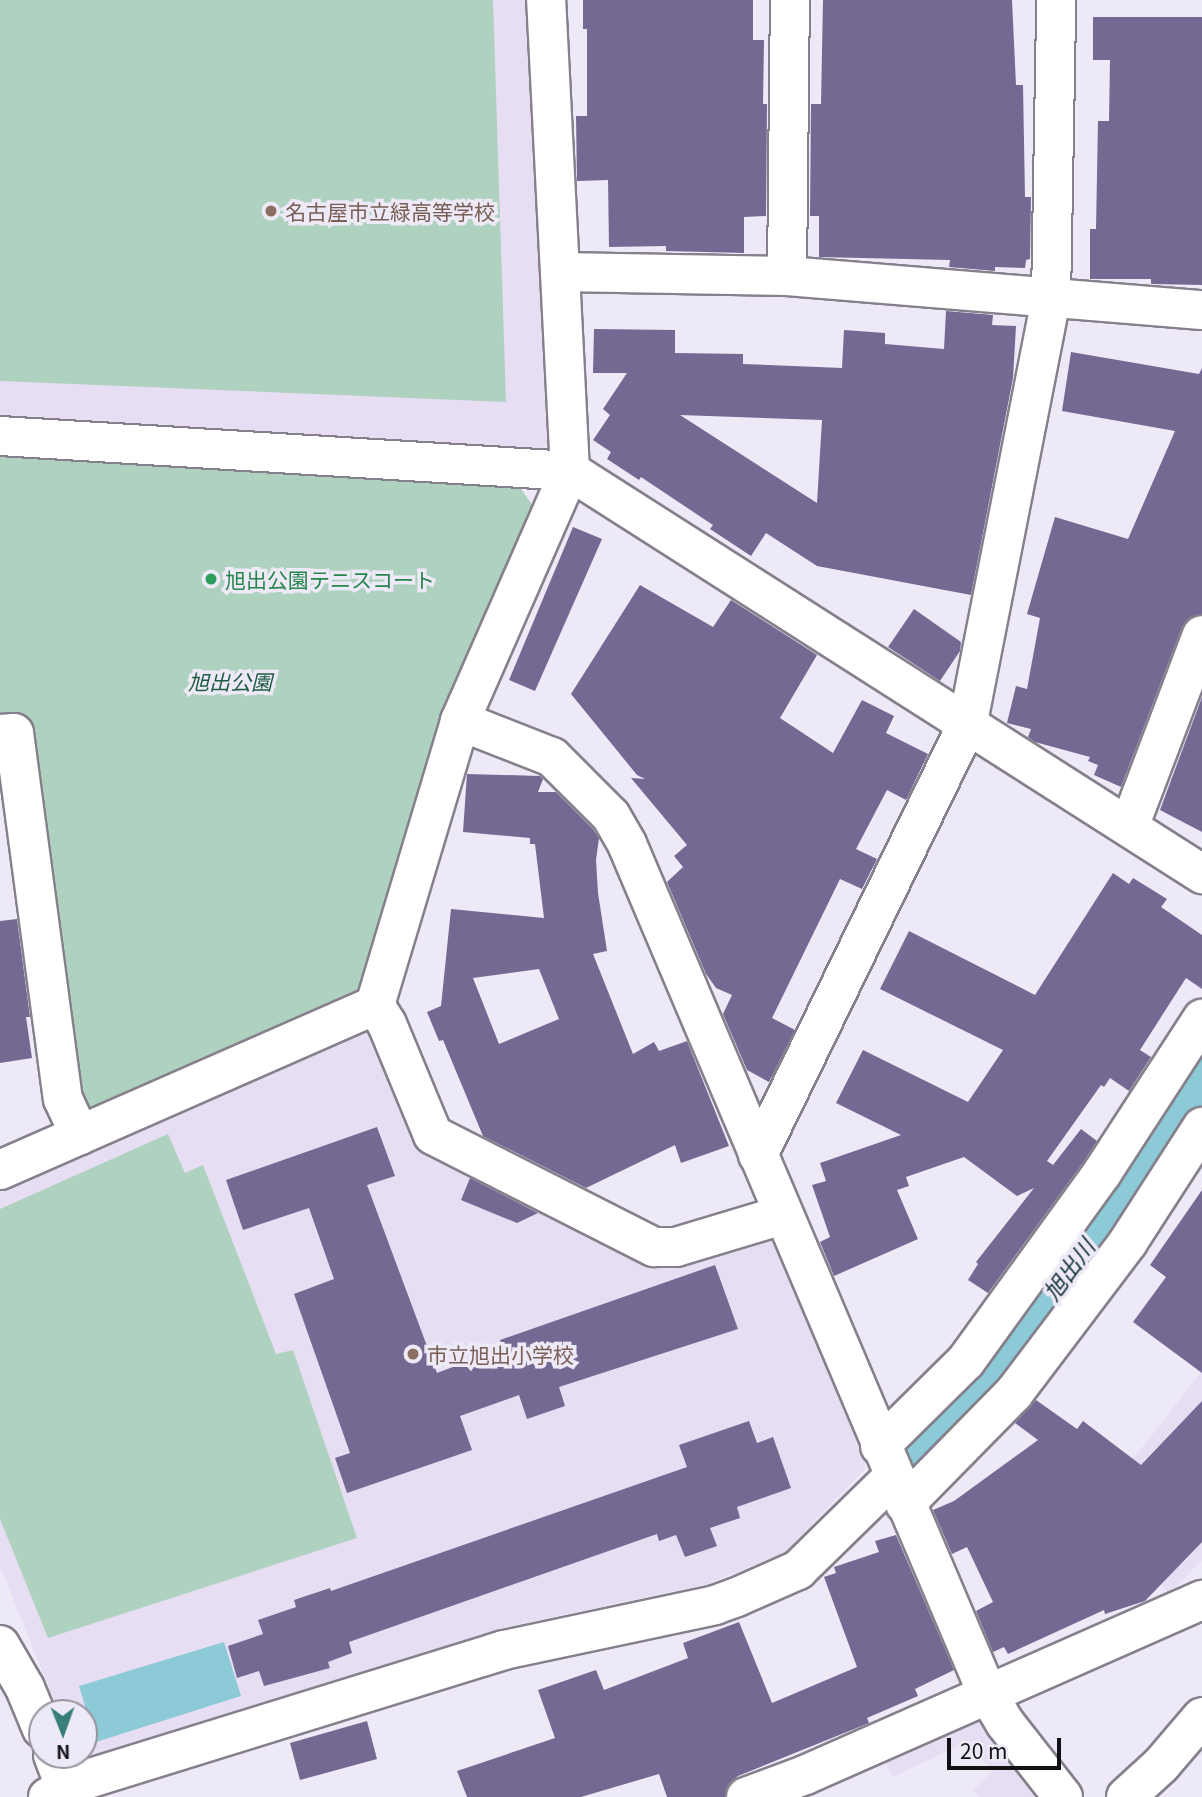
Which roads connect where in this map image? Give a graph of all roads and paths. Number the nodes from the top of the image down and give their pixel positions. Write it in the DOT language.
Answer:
graph roads {
  1 [pos="546,0"];
  2 [pos="790,0"];
  3 [pos="1056,0"];
  4 [pos="561,272"];
  5 [pos="787,276"];
  6 [pos="1051,300"];
  7 [pos="1202,310"];
  8 [pos="0,436"];
  9 [pos="570,471"];
  10 [pos="1202,635"];
  11 [pos="460,721"];
  12 [pos="968,722"];
  13 [pos="0,734"];
  14 [pos="1129,827"];
  15 [pos="1202,874"];
  16 [pos="375,1005"];
  17 [pos="1202,1019"];
  18 [pos="1202,1127"];
  19 [pos="80,1135"];
  20 [pos="758,1155"];
  21 [pos="0,1170"];
  22 [pos="783,1215"];
  23 [pos="893,1476"];
  24 [pos="1202,1600"];
  25 [pos="4,1661"];
  26 [pos="987,1693"];
  27 [pos="30,1699"];
  28 [pos="1202,1717"];
  29 [pos="59,1784"];
  30 [pos="746,1797"];
  31 [pos="1063,1797"];
  32 [pos="1126,1797"];
  1 -- 4 [label="street"];
  2 -- 5 [label="street"];
  3 -- 6 [label="street"];
  4 -- 5 [label="street"];
  4 -- 9 [label="street"];
  5 -- 6 [label="street"];
  6 -- 7 [label="street"];
  6 -- 12 [label="street"];
  8 -- 9 [label="street"];
  9 -- 11 [label="street"];
  9 -- 12 [label="street"];
  10 -- 14 [label="street"];
  11 -- 16 [label="street"];
  11 -- 20 [label="street"];
  12 -- 14 [label="street"];
  12 -- 20 [label="street"];
  13 -- 19 [label="street"];
  14 -- 15 [label="street"];
  16 -- 19 [label="street"];
  16 -- 22 [label="street"];
  17 -- 23 [label="street"];
  18 -- 23 [label="street"];
  19 -- 21 [label="street"];
  20 -- 22 [label="street"];
  22 -- 23 [label="street"];
  23 -- 26 [label="street"];
  23 -- 29 [label="street"];
  24 -- 26 [label="street"];
  25 -- 27 [label="street"];
  26 -- 30 [label="street"];
  26 -- 31 [label="street"];
  28 -- 32 [label="street"];
}
